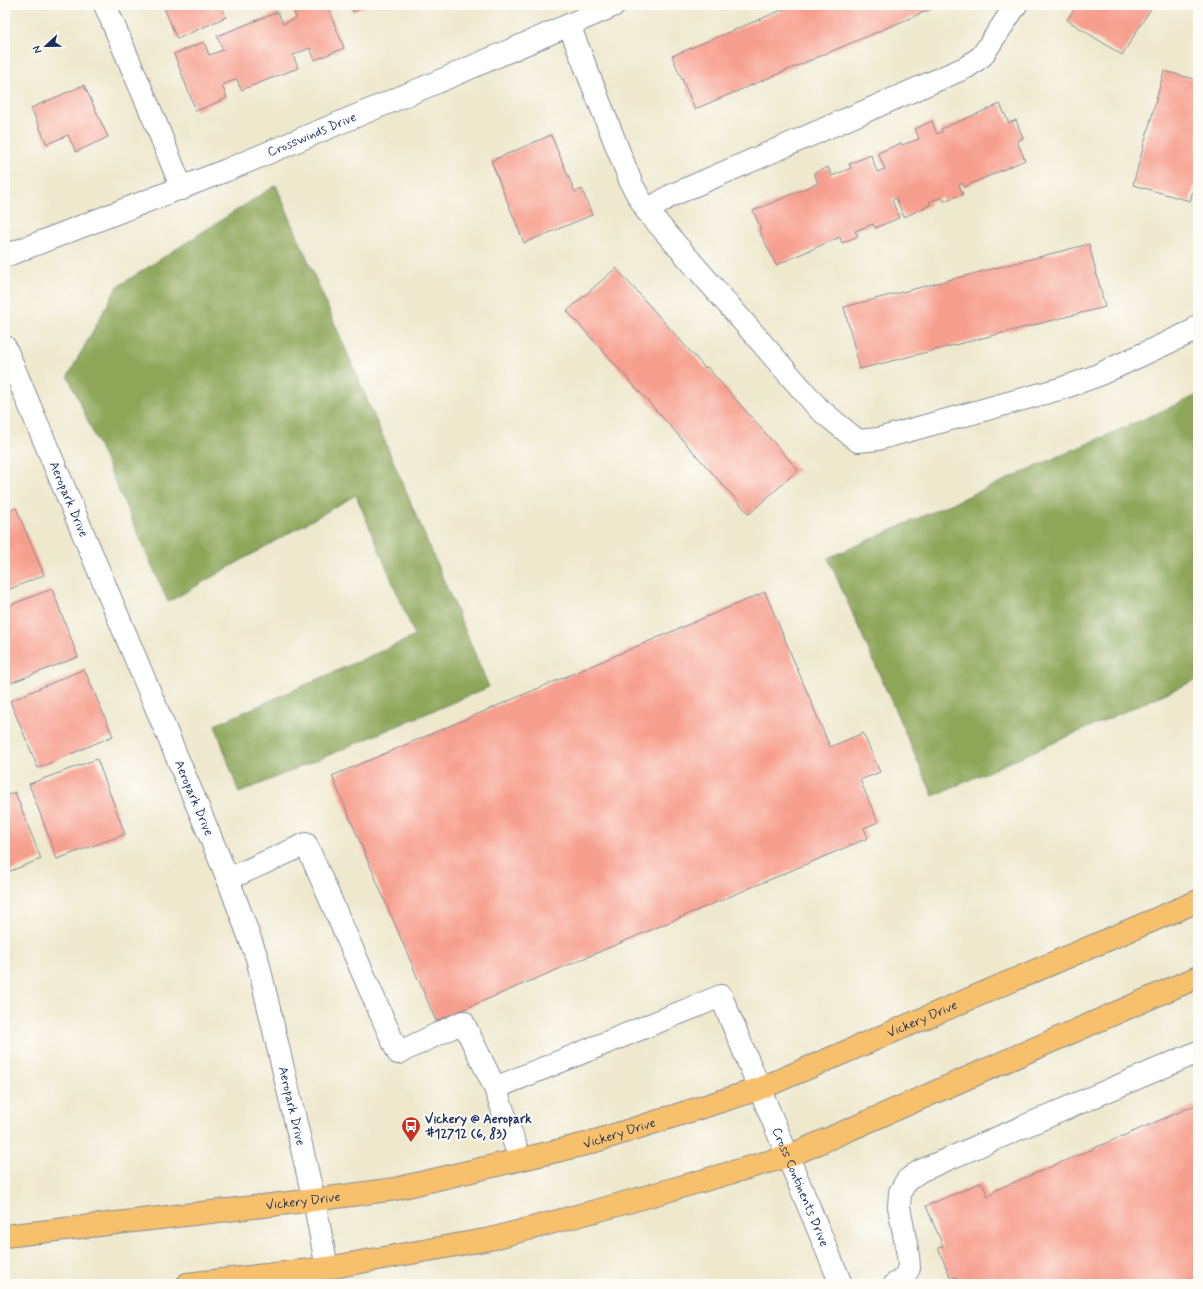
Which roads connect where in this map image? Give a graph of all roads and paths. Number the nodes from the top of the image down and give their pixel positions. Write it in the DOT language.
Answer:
graph roads {
  1 [pos="105,5"];
  2 [pos="615,5"];
  3 [pos="1016,5"];
  4 [pos="569,25"];
  5 [pos="182,189"];
  6 [pos="647,211"];
  7 [pos="5,256"];
  8 [pos="1198,326"];
  9 [pos="5,347"];
  10 [pos="228,879"];
  11 [pos="1198,901"];
  12 [pos="1198,977"];
  13 [pos="1198,1052"];
  14 [pos="495,1088"];
  15 [pos="759,1089"];
  16 [pos="789,1156"];
  17 [pos="520,1159"];
  18 [pos="314,1200"];
  19 [pos="5,1236"];
  20 [pos="327,1268"];
  21 [pos="187,1284"];
  22 [pos="841,1284"];
  23 [pos="895,1284"];
  1 -- 5 [label="street"];
  2 -- 4 [label="street, Crosswinds Drive"];
  3 -- 6 [label="street"];
  4 -- 5 [label="street, Crosswinds Drive"];
  4 -- 6 [label="street"];
  5 -- 7 [label="street, Crosswinds Drive"];
  6 -- 8 [label="street"];
  9 -- 10 [label="street, Aeropark Drive"];
  10 -- 14 [label="street"];
  10 -- 18 [label="street, Aeropark Drive"];
  11 -- 15 [label="main road, Vickery Drive"];
  12 -- 16 [label="main road"];
  13 -- 23 [label="street"];
  14 -- 15 [label="street, Cross Continents Drive"];
  14 -- 17 [label="street"];
  15 -- 16 [label="street, Cross Continents Drive"];
  15 -- 17 [label="main road, Vickery Drive"];
  16 -- 20 [label="main road"];
  16 -- 22 [label="street, Cross Continents Drive"];
  17 -- 18 [label="main road, Vickery Drive"];
  18 -- 19 [label="main road, Vickery Drive"];
  18 -- 20 [label="street, Aeropark Drive"];
  20 -- 21 [label="main road"];
}
